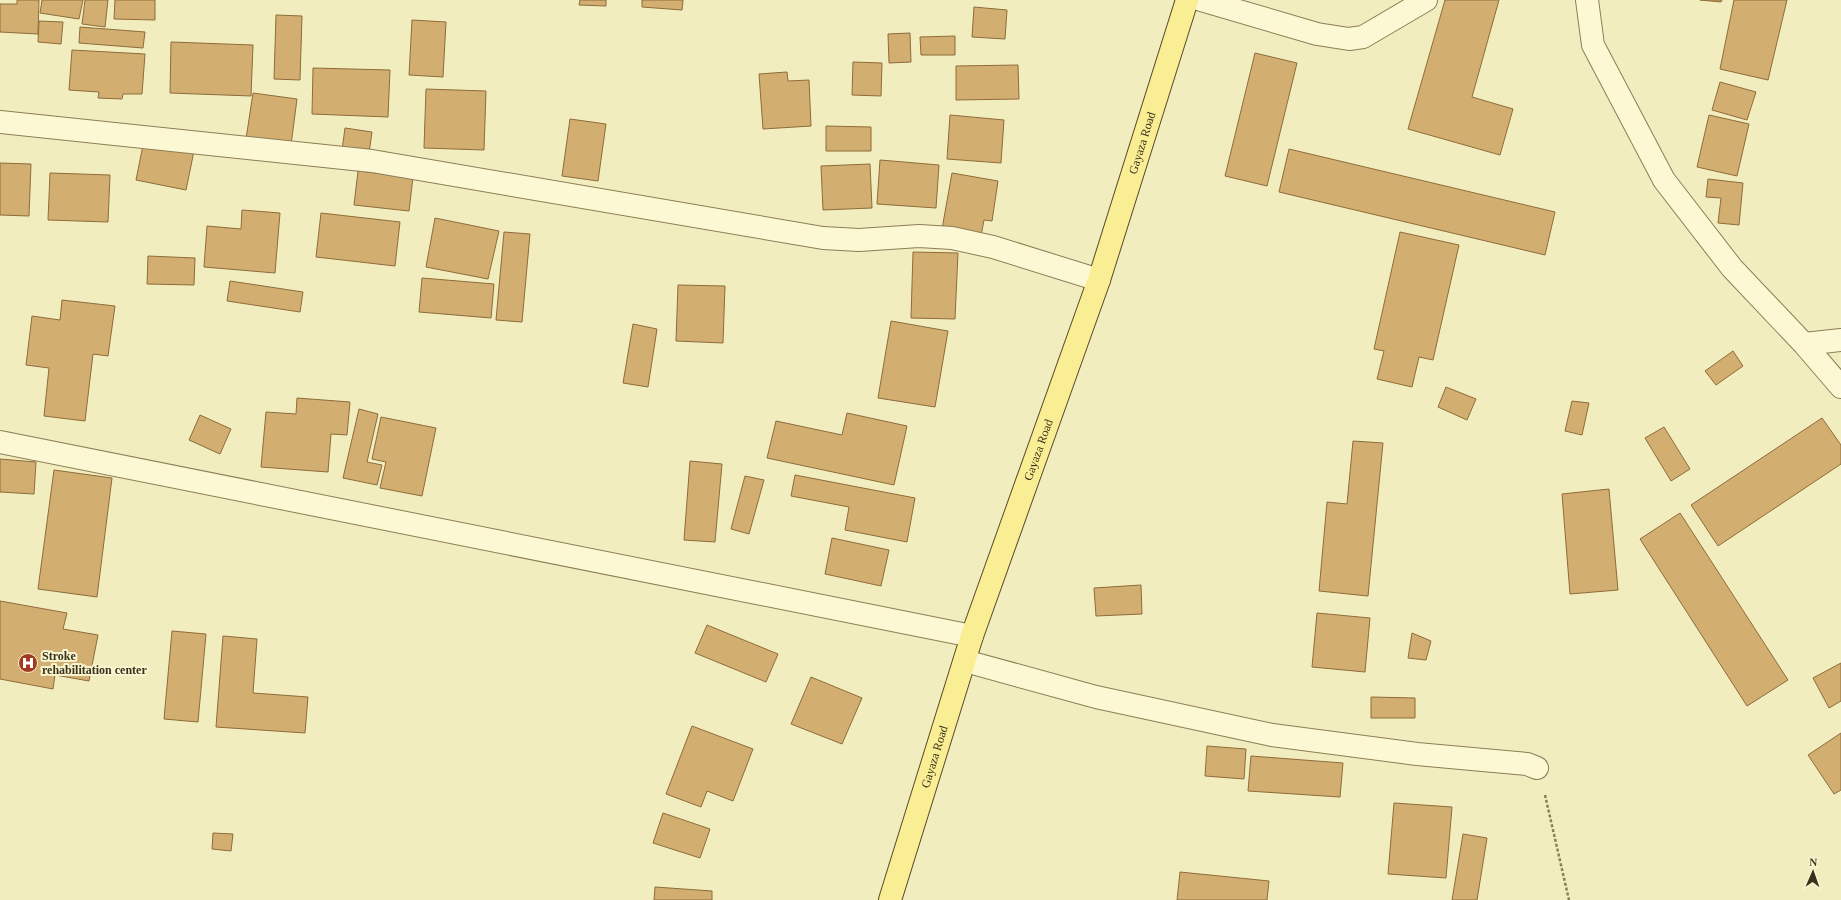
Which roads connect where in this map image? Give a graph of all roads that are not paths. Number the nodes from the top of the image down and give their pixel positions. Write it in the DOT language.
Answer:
graph roads {
  1 [pos="1187,0"];
  2 [pos="1201,0"];
  3 [pos="1426,0"];
  4 [pos="1587,0"];
  5 [pos="0,122"];
  6 [pos="1099,280"];
  7 [pos="1841,340"];
  8 [pos="1804,344"];
  9 [pos="1841,387"];
  10 [pos="0,442"];
  11 [pos="972,636"];
  12 [pos="965,661"];
  13 [pos="1537,768"];
  14 [pos="890,900"];
  1 -- 6 [label="main road, Gayaza Road"];
  2 -- 3 [label="street"];
  4 -- 8 [label="street"];
  5 -- 6 [label="street"];
  6 -- 11 [label="main road, Gayaza Road"];
  7 -- 8 [label="street"];
  8 -- 9 [label="street"];
  10 -- 11 [label="street"];
  11 -- 12 [label="main road, Gayaza Road"];
  12 -- 13 [label="street"];
  12 -- 14 [label="main road, Gayaza Road"];
}
